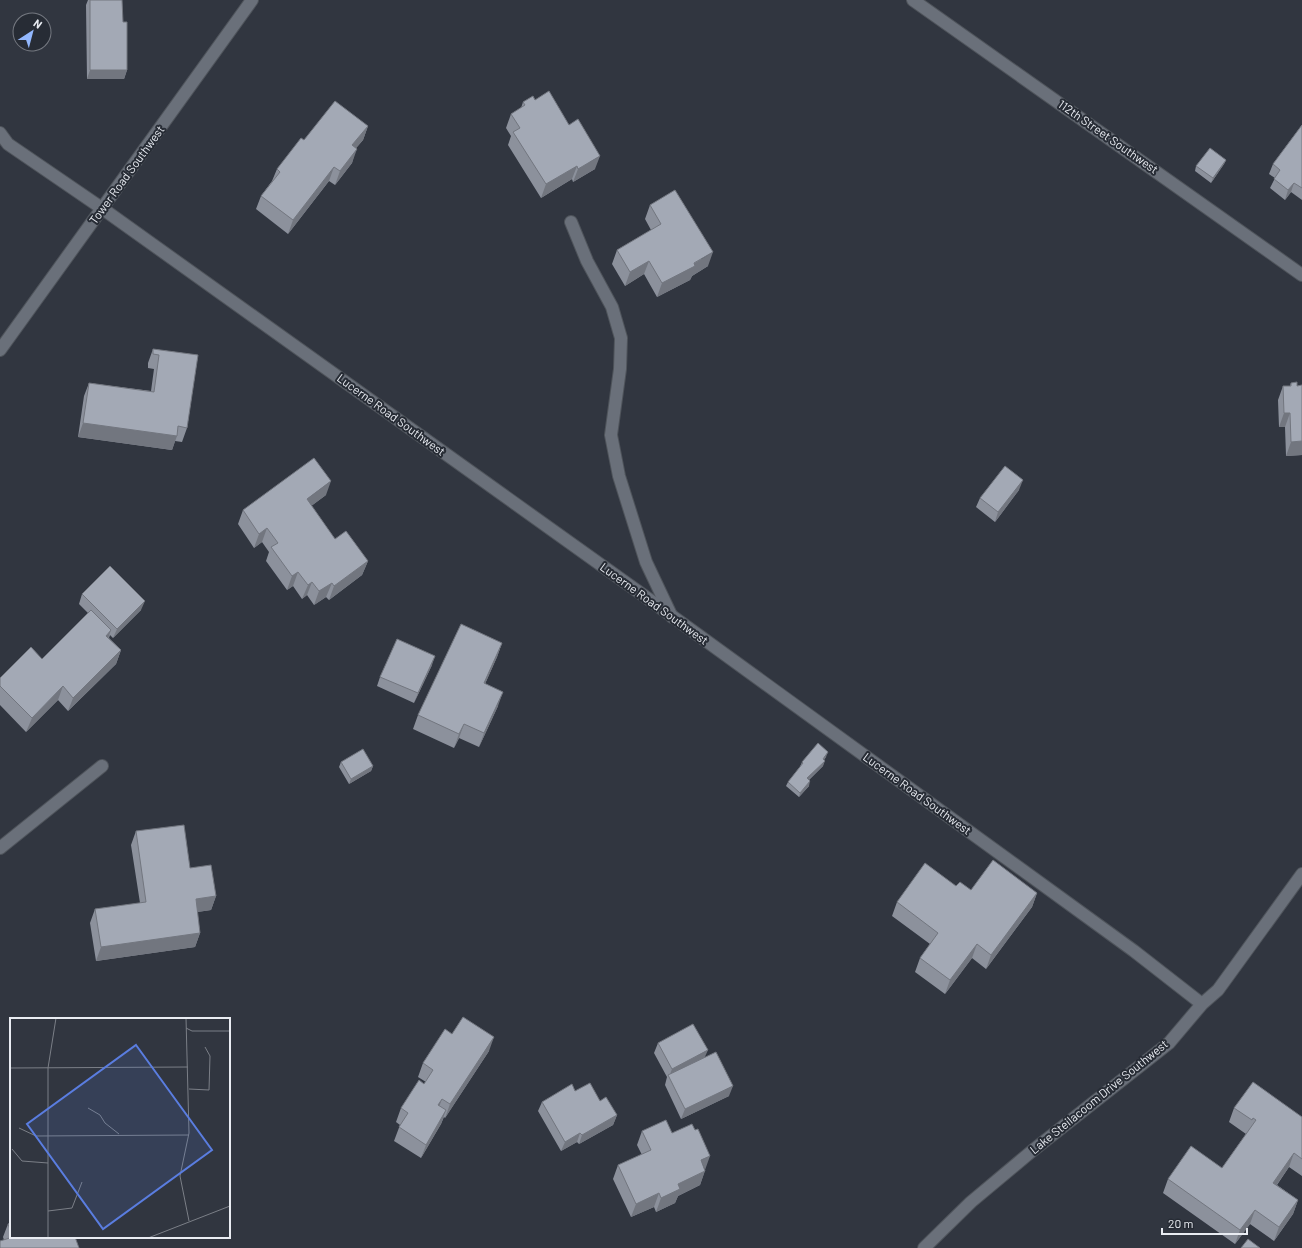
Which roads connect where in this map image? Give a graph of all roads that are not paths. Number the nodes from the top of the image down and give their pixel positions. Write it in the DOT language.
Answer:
graph roads {
  1 [pos="252,0"];
  2 [pos="913,0"];
  3 [pos="0,133"];
  4 [pos="103,209"];
  5 [pos="571,222"];
  6 [pos="1302,275"];
  7 [pos="0,350"];
  8 [pos="672,617"];
  9 [pos="102,766"];
  10 [pos="0,848"];
  11 [pos="1302,874"];
  12 [pos="1202,1004"];
  13 [pos="924,1248"];
  1 -- 4 [label="street, Tower Road Southwest"];
  2 -- 6 [label="street, 112th Street Southwest"];
  3 -- 4 [label="street, Lucerne Road Southwest"];
  4 -- 7 [label="street, Tower Road Southwest"];
  4 -- 8 [label="street, Lucerne Road Southwest"];
  5 -- 8 [label="street"];
  8 -- 12 [label="street, Lucerne Road Southwest"];
  9 -- 10 [label="street"];
  11 -- 12 [label="street, Lake Steilacoom Drive Southwest"];
  12 -- 13 [label="street, Lake Steilacoom Drive Southwest"];
}
